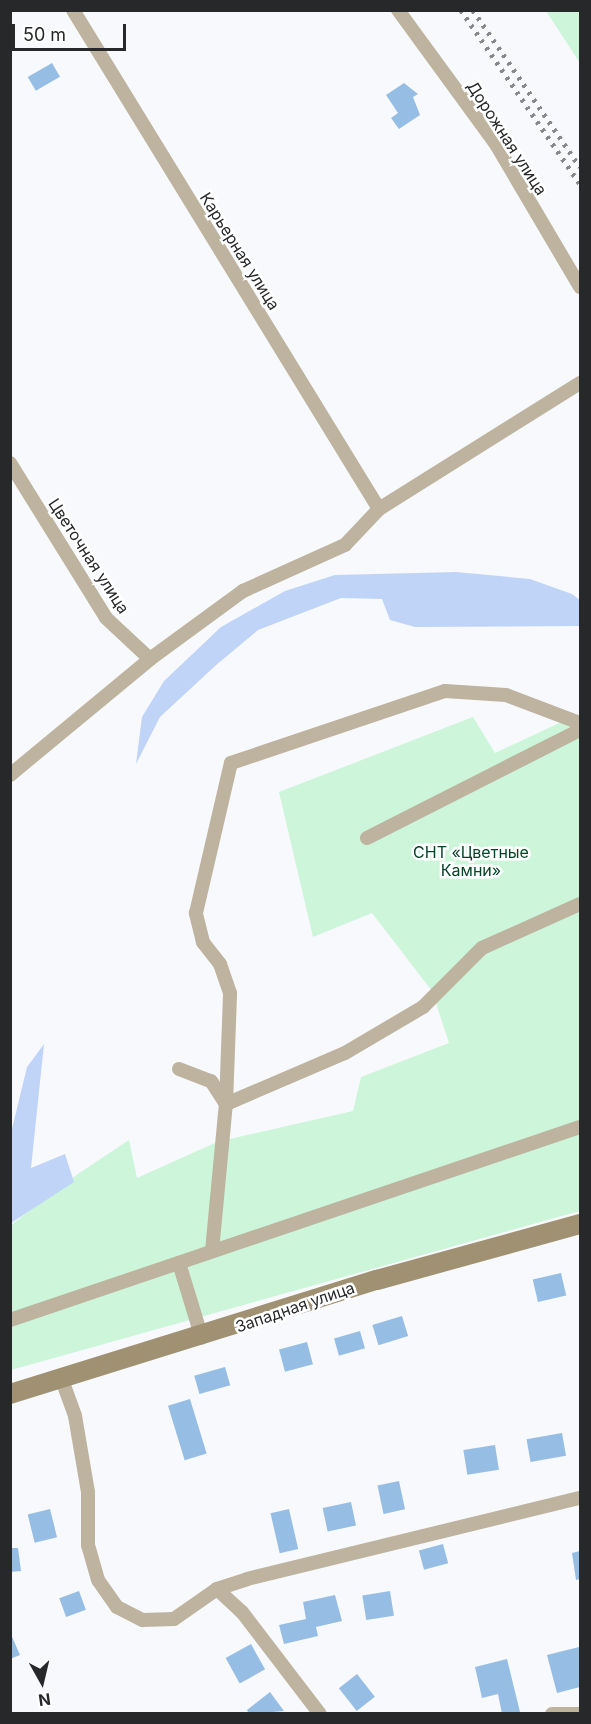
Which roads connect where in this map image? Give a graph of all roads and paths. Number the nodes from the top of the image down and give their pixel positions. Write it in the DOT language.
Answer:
graph roads {
  1 [pos="73,10"];
  2 [pos="398,10"];
  3 [pos="580,287"];
  4 [pos="580,383"];
  5 [pos="10,463"];
  6 [pos="379,509"];
  7 [pos="150,659"];
  8 [pos="580,723"];
  9 [pos="580,730"];
  10 [pos="10,776"];
  11 [pos="367,838"];
  12 [pos="580,904"];
  13 [pos="179,1069"];
  14 [pos="226,1104"];
  15 [pos="580,1127"];
  16 [pos="580,1224"];
  17 [pos="212,1251"];
  18 [pos="179,1263"];
  19 [pos="10,1320"];
  20 [pos="202,1338"];
  21 [pos="62,1380"];
  22 [pos="10,1394"];
  23 [pos="580,1498"];
  24 [pos="217,1589"];
  25 [pos="578,1712"];
  26 [pos="320,1713"];
  27 [pos="552,1713"];
  1 -- 6 [label="street, Карьерная улица"];
  2 -- 3 [label="street, Дорожная улица"];
  4 -- 6 [label="street"];
  5 -- 7 [label="street, Цветочная улица"];
  6 -- 7 [label="street"];
  7 -- 10 [label="street"];
  8 -- 14 [label="street"];
  9 -- 11 [label="street"];
  12 -- 14 [label="street"];
  13 -- 14 [label="street"];
  14 -- 17 [label="street"];
  15 -- 17 [label="street"];
  16 -- 20 [label="main road, Западная улица"];
  17 -- 18 [label="street"];
  18 -- 19 [label="street"];
  18 -- 20 [label="street"];
  20 -- 21 [label="main road, Западная улица"];
  21 -- 22 [label="main road, Западная улица"];
  21 -- 24 [label="street"];
  23 -- 24 [label="street"];
  24 -- 26 [label="street"];
  25 -- 27 [label="street"];
}
